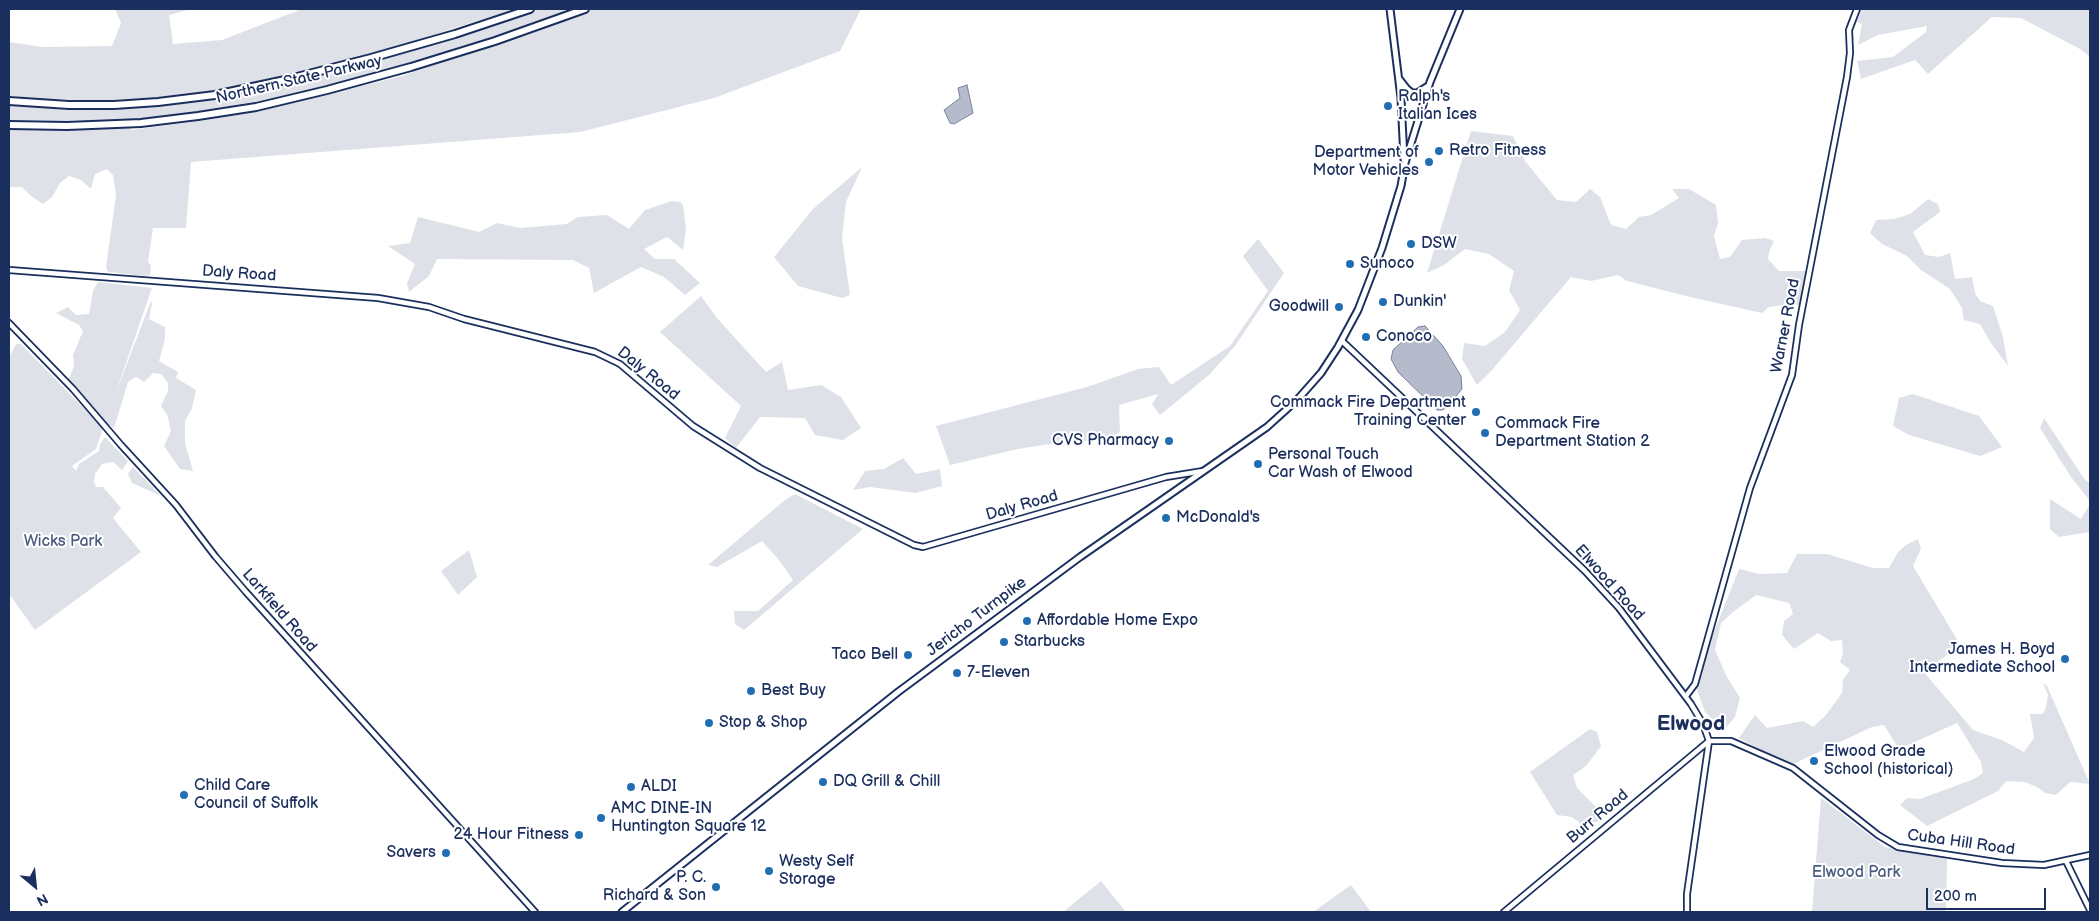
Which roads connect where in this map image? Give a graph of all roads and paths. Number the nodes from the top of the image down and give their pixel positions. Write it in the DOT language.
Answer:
graph roads {
  1 [pos="530,9"];
  2 [pos="585,9"];
  3 [pos="1390,9"];
  4 [pos="1460,9"];
  5 [pos="1857,9"];
  6 [pos="1399,78"];
  7 [pos="1429,86"];
  8 [pos="9,100"];
  9 [pos="9,125"];
  10 [pos="1404,163"];
  11 [pos="9,270"];
  12 [pos="9,323"];
  13 [pos="1342,341"];
  14 [pos="1203,470"];
  15 [pos="1686,696"];
  16 [pos="1709,741"];
  17 [pos="2090,854"];
  18 [pos="2066,861"];
  19 [pos="2090,910"];
  20 [pos="535,912"];
  21 [pos="622,912"];
  22 [pos="1504,912"];
  23 [pos="1687,912"];
  1 -- 8 [label="highway, Northern State Parkway"];
  2 -- 9 [label="highway, Northern State Parkway"];
  3 -- 6 [label="main road"];
  4 -- 7 [label="main road"];
  5 -- 15 [label="street, Warner Road"];
  6 -- 7 [label="main road"];
  6 -- 10 [label="main road"];
  7 -- 10 [label="main road"];
  10 -- 13 [label="main road, Jericho Turnpike"];
  11 -- 14 [label="street, Daly Road"];
  12 -- 20 [label="street, Larkfield Road"];
  13 -- 14 [label="main road, Jericho Turnpike"];
  13 -- 15 [label="street, Elwood Road"];
  14 -- 21 [label="main road, Jericho Turnpike"];
  15 -- 16 [label="street, Elwood Road"];
  16 -- 18 [label="street, Cuba Hill Road"];
  16 -- 22 [label="street, Burr Road"];
  16 -- 23 [label="street"];
  17 -- 18 [label="street, Cuba Hill Road"];
  18 -- 19 [label="street"];
}
